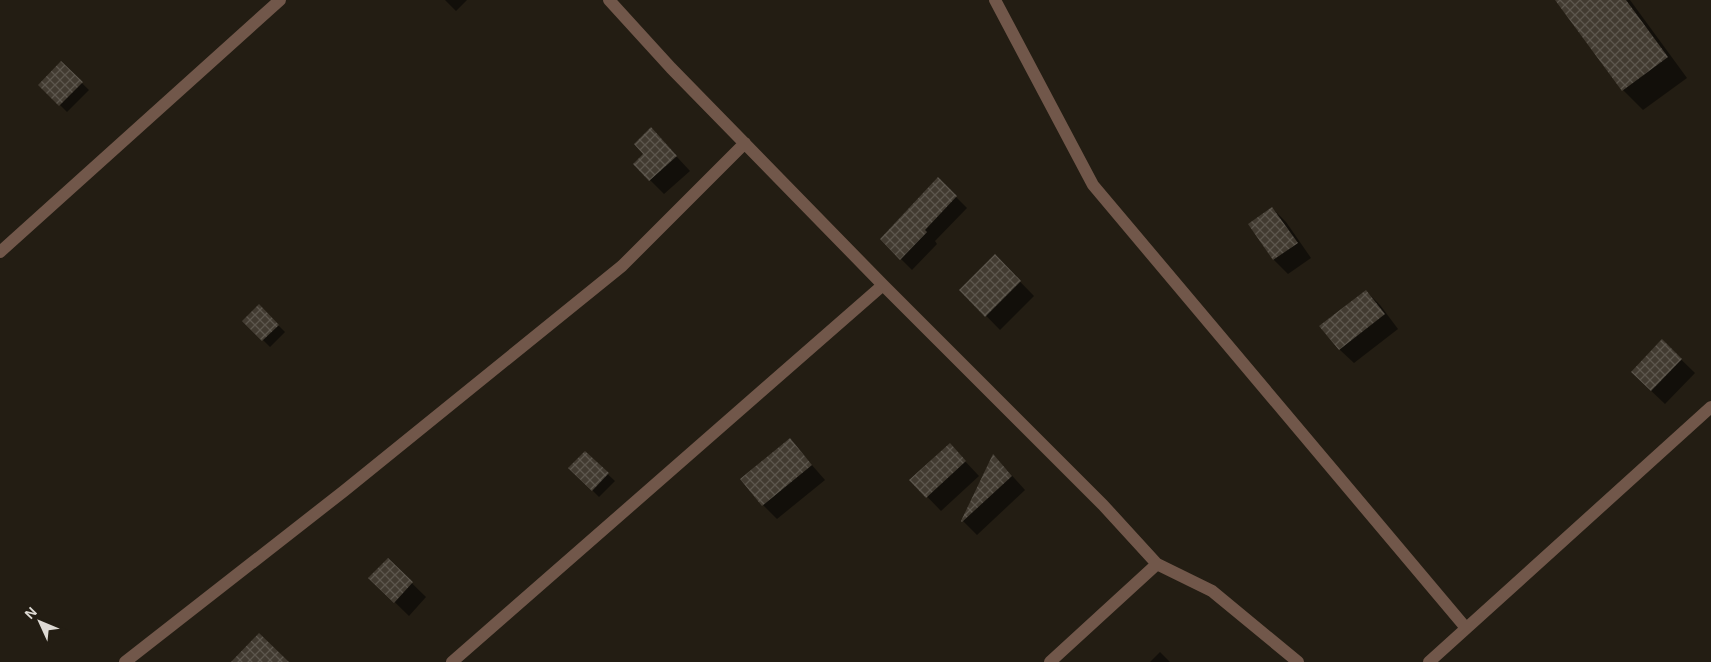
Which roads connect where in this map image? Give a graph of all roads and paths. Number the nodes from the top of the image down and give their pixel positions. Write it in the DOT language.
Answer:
graph roads {
  1 [pos="280,0"];
  2 [pos="609,0"];
  3 [pos="995,0"];
  4 [pos="745,143"];
  5 [pos="0,252"];
  6 [pos="883,285"];
  7 [pos="1711,407"];
  8 [pos="1157,564"];
  9 [pos="1466,628"];
  10 [pos="125,662"];
  11 [pos="452,662"];
  12 [pos="1050,662"];
  13 [pos="1298,662"];
  14 [pos="1429,662"];
  1 -- 5 [label="street"];
  2 -- 4 [label="street"];
  3 -- 9 [label="street"];
  4 -- 6 [label="street"];
  4 -- 10 [label="street"];
  6 -- 8 [label="street"];
  6 -- 11 [label="street"];
  7 -- 9 [label="street"];
  8 -- 12 [label="street"];
  8 -- 13 [label="street"];
  9 -- 14 [label="street"];
}
